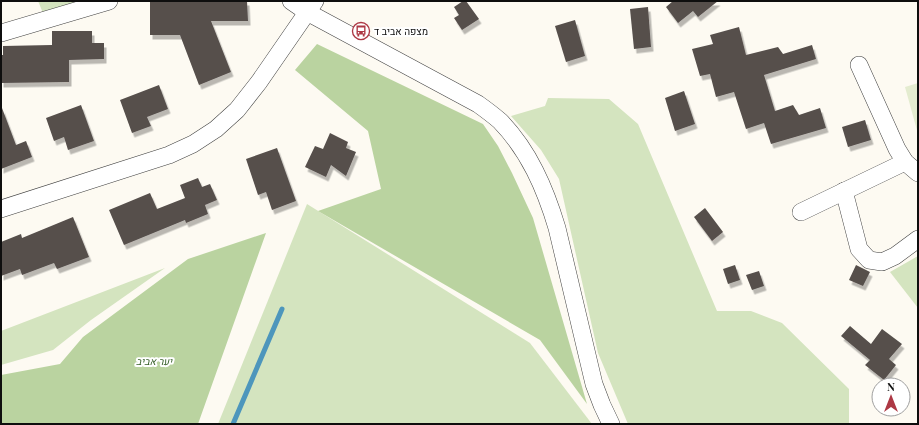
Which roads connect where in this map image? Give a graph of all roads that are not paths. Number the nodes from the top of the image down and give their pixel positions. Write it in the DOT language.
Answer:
graph roads {
  1 [pos="109,1"];
  2 [pos="291,1"];
  3 [pos="311,6"];
  4 [pos="1,33"];
  5 [pos="859,65"];
  6 [pos="904,162"];
  7 [pos="918,173"];
  8 [pos="844,191"];
  9 [pos="1,209"];
  10 [pos="801,212"];
  11 [pos="918,239"];
  12 [pos="611,424"];
  1 -- 4 [label="street"];
  2 -- 3 [label="street"];
  3 -- 9 [label="street"];
  3 -- 12 [label="street"];
  5 -- 6 [label="street"];
  6 -- 7 [label="street"];
  6 -- 8 [label="street"];
  8 -- 10 [label="street"];
  8 -- 11 [label="street"];
}
